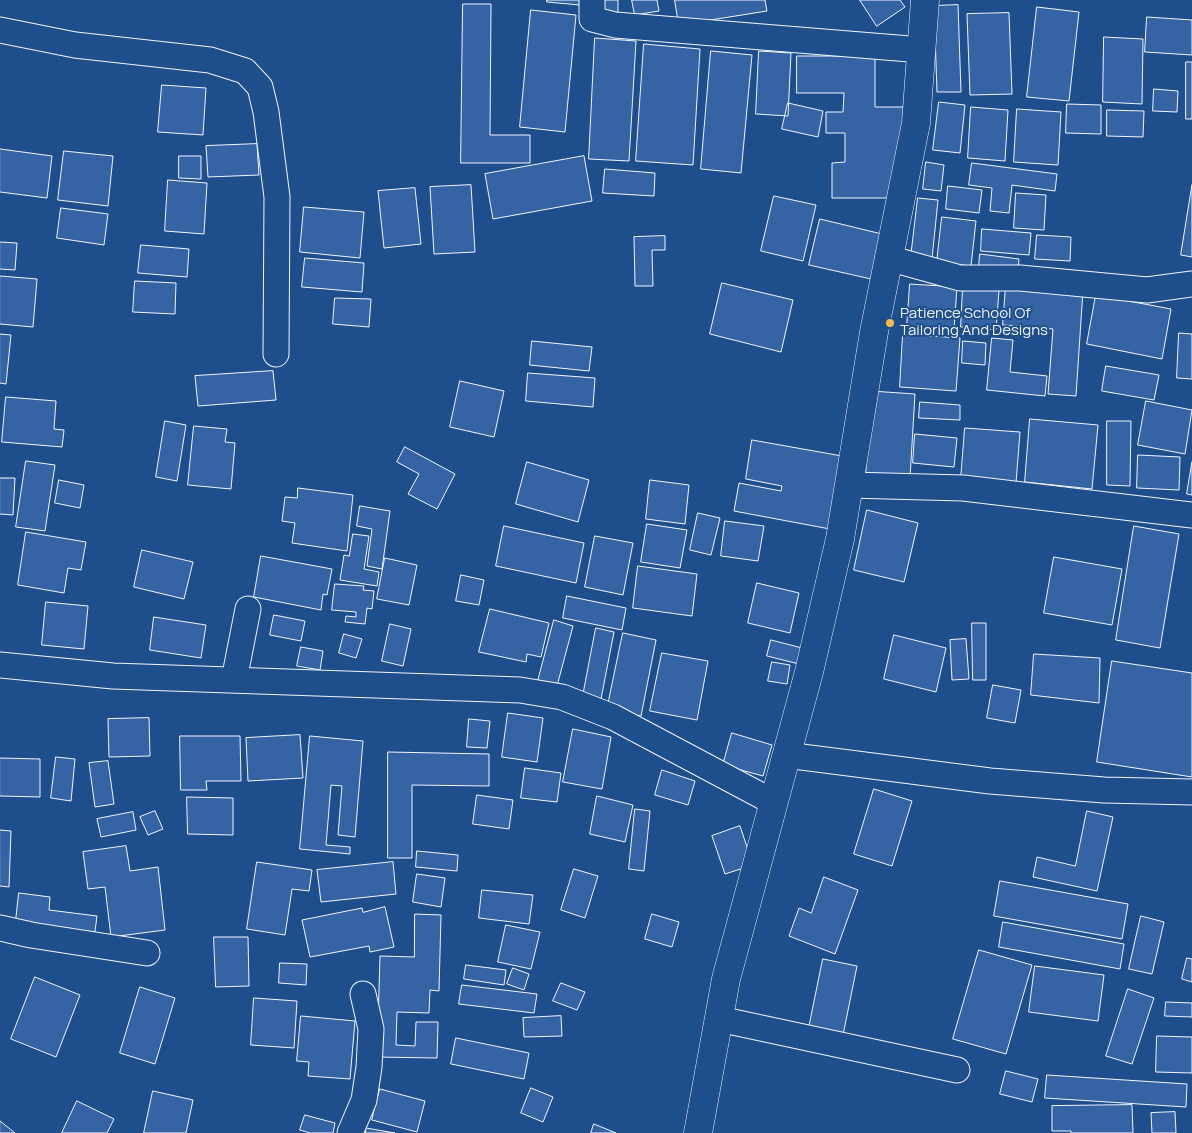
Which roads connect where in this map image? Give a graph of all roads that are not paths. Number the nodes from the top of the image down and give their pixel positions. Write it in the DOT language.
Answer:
graph roads {
  1 [pos="592,0"];
  2 [pos="924,0"];
  3 [pos="0,30"];
  4 [pos="922,50"];
  5 [pos="888,258"];
  6 [pos="1192,284"];
  7 [pos="276,354"];
  8 [pos="849,485"];
  9 [pos="1192,515"];
  10 [pos="248,609"];
  11 [pos="0,665"];
  12 [pos="234,680"];
  13 [pos="786,755"];
  14 [pos="1192,792"];
  15 [pos="773,802"];
  16 [pos="0,928"];
  17 [pos="147,953"];
  18 [pos="363,994"];
  19 [pos="719,1019"];
  20 [pos="957,1070"];
  21 [pos="350,1133"];
  22 [pos="698,1133"];
  1 -- 4 [label="street"];
  2 -- 4 [label="street"];
  3 -- 7 [label="street"];
  4 -- 5 [label="street"];
  5 -- 6 [label="street"];
  5 -- 8 [label="street"];
  8 -- 9 [label="street"];
  8 -- 13 [label="street"];
  10 -- 12 [label="street"];
  11 -- 12 [label="street"];
  12 -- 15 [label="street"];
  13 -- 14 [label="street"];
  13 -- 15 [label="street"];
  15 -- 19 [label="street"];
  16 -- 17 [label="street"];
  18 -- 21 [label="street"];
  19 -- 20 [label="street"];
  19 -- 22 [label="street"];
}
